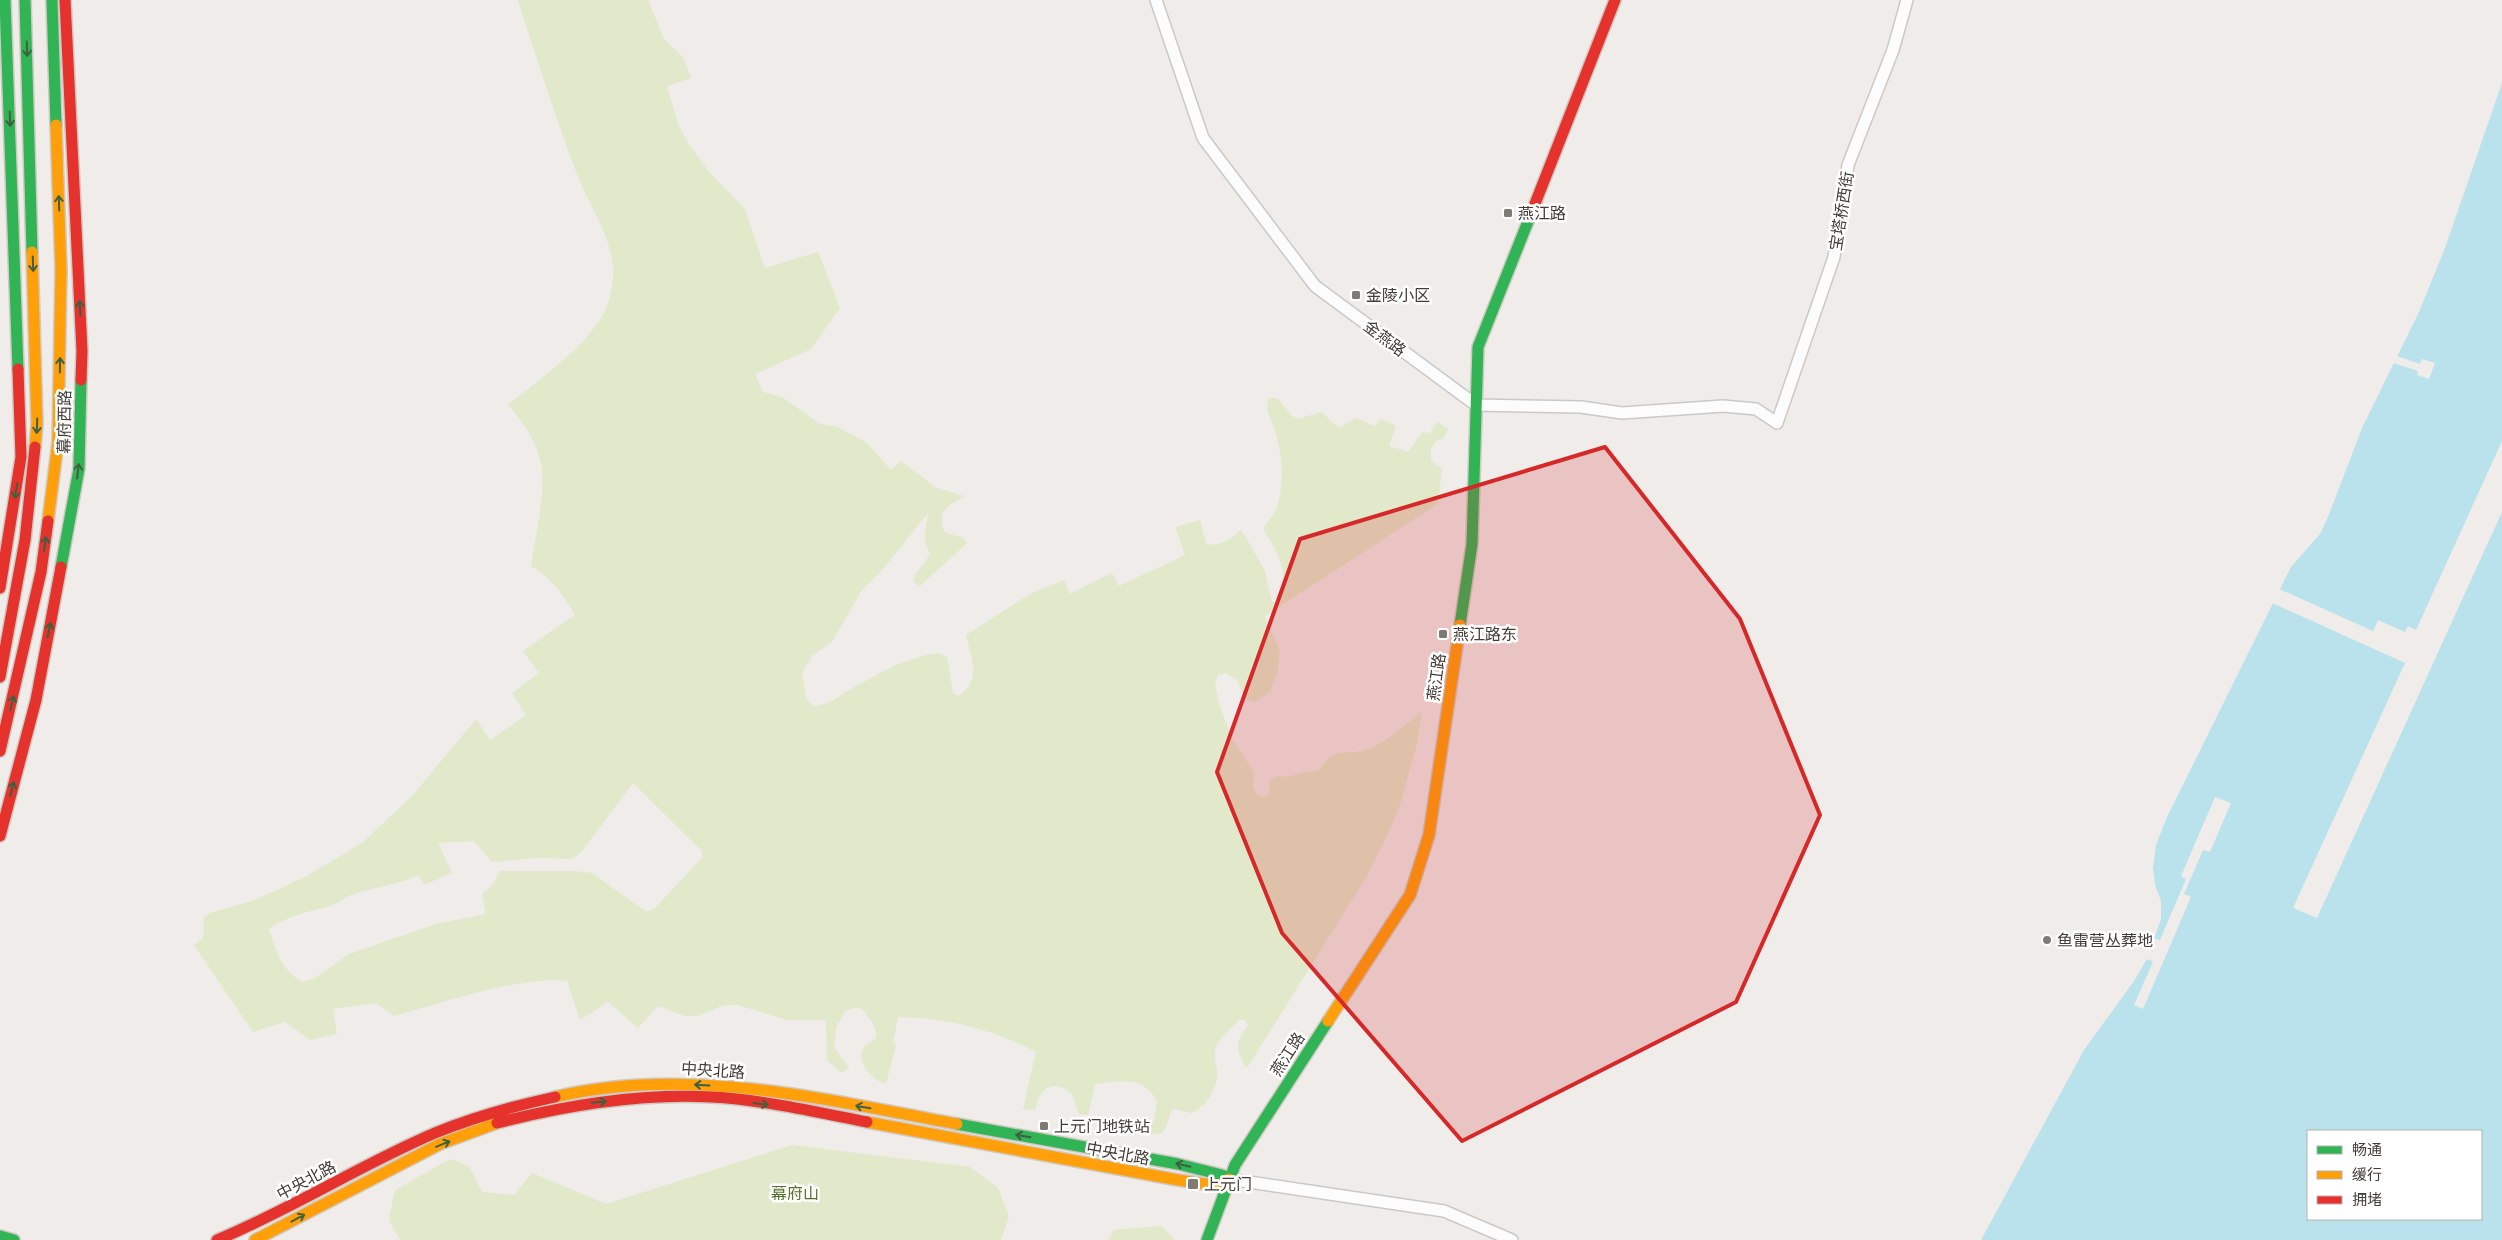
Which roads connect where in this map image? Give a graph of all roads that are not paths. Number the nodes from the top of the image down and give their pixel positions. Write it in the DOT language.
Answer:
graph roads {
  1 [pos="5,0"];
  2 [pos="25,0"];
  3 [pos="52,0"];
  4 [pos="65,0"];
  5 [pos="1156,0"];
  6 [pos="1606,0"];
  7 [pos="1616,0"];
  8 [pos="1907,0"];
  9 [pos="1472,403"];
  10 [pos="0,588"];
  11 [pos="0,676"];
  12 [pos="0,751"];
  13 [pos="0,836"];
  14 [pos="1223,1180"];
  15 [pos="0,1236"];
  16 [pos="14,1240"];
  17 [pos="217,1240"];
  18 [pos="255,1240"];
  19 [pos="1207,1240"];
  20 [pos="1512,1240"];
  1 -- 10 [label="main road, one-way"];
  2 -- 11 [label="main road, 幕府西路, one-way"];
  12 -- 3 [label="main road, 幕府西路, one-way"];
  13 -- 4 [label="main road, 幕府西路, one-way"];
  5 -- 9 [label="street, 金燕路"];
  6 -- 9 [label="main road"];
  7 -- 9 [label="main road, 燕江路"];
  8 -- 9 [label="street, 宝塔桥西街"];
  9 -- 14 [label="main road, 燕江路"];
  14 -- 17 [label="main road, 中央北路, one-way"];
  18 -- 14 [label="main road, 中央北路, one-way"];
  14 -- 19 [label="main road, 燕江路"];
  14 -- 20 [label="street, 中央北路"];
  15 -- 16 [label="main road"];
}
